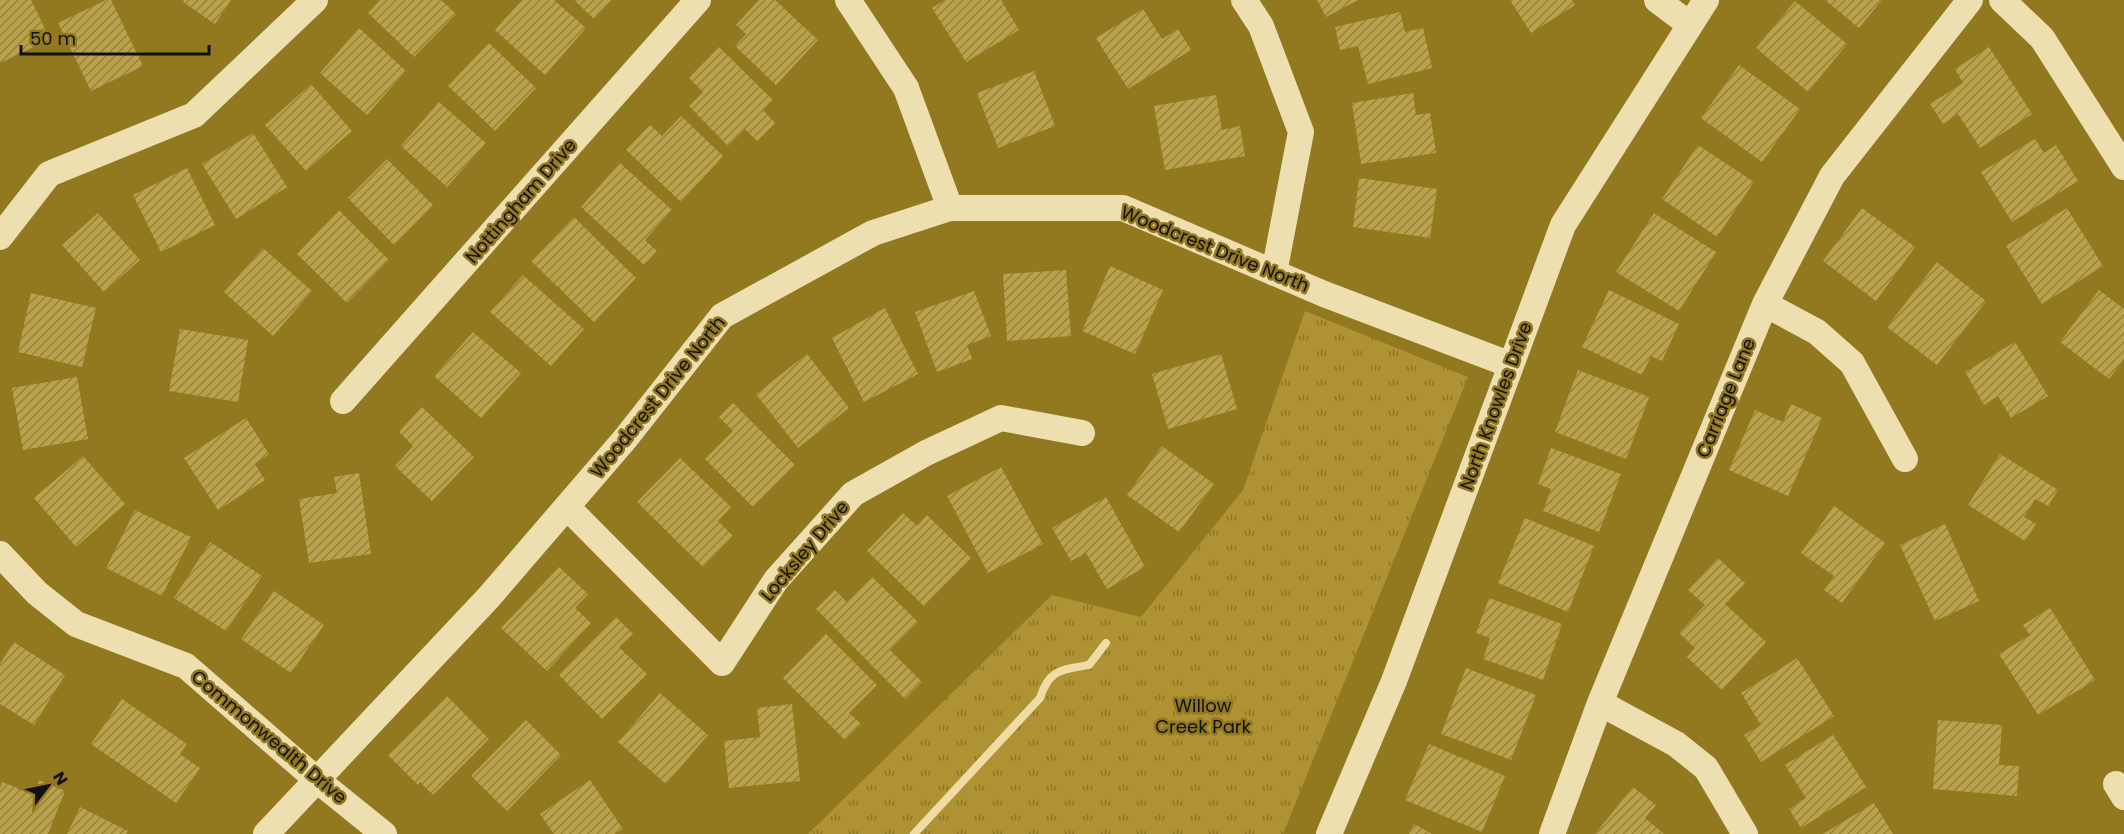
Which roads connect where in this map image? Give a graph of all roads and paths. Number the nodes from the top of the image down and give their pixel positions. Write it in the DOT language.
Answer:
graph roads {
  1 [pos="315,0"];
  2 [pos="698,0"];
  3 [pos="848,0"];
  4 [pos="1244,0"];
  5 [pos="1657,0"];
  6 [pos="1706,0"];
  7 [pos="1970,0"];
  8 [pos="2002,0"];
  9 [pos="1689,24"];
  10 [pos="2124,167"];
  11 [pos="950,208"];
  12 [pos="0,237"];
  13 [pos="1274,273"];
  14 [pos="1764,304"];
  15 [pos="1511,364"];
  16 [pos="343,401"];
  17 [pos="1082,433"];
  18 [pos="1905,459"];
  19 [pos="567,507"];
  20 [pos="0,554"];
  21 [pos="1600,703"];
  22 [pos="317,780"];
  23 [pos="266,834"];
  24 [pos="384,834"];
  25 [pos="1329,834"];
  26 [pos="1552,834"];
  27 [pos="1745,834"];
  1 -- 12 [label="street"];
  2 -- 16 [label="street, Nottingham Drive"];
  3 -- 11 [label="street"];
  4 -- 13 [label="street"];
  5 -- 9 [label="street"];
  6 -- 9 [label="street, North Knowles Drive"];
  7 -- 14 [label="street, Carriage Lane"];
  8 -- 10 [label="street"];
  9 -- 15 [label="street, North Knowles Drive"];
  11 -- 13 [label="street, Woodcrest Drive North"];
  11 -- 19 [label="street, Woodcrest Drive North"];
  13 -- 15 [label="street, Woodcrest Drive North"];
  14 -- 18 [label="street"];
  14 -- 21 [label="street, Carriage Lane"];
  15 -- 25 [label="street, North Knowles Drive"];
  17 -- 19 [label="street, Locksley Drive"];
  19 -- 22 [label="street, Woodcrest Drive North"];
  20 -- 22 [label="street, Commonwealth Drive"];
  21 -- 26 [label="street, Carriage Lane"];
  21 -- 27 [label="street"];
  22 -- 23 [label="street, Woodcrest Drive North"];
  22 -- 24 [label="street, Commonwealth Drive"];
}
